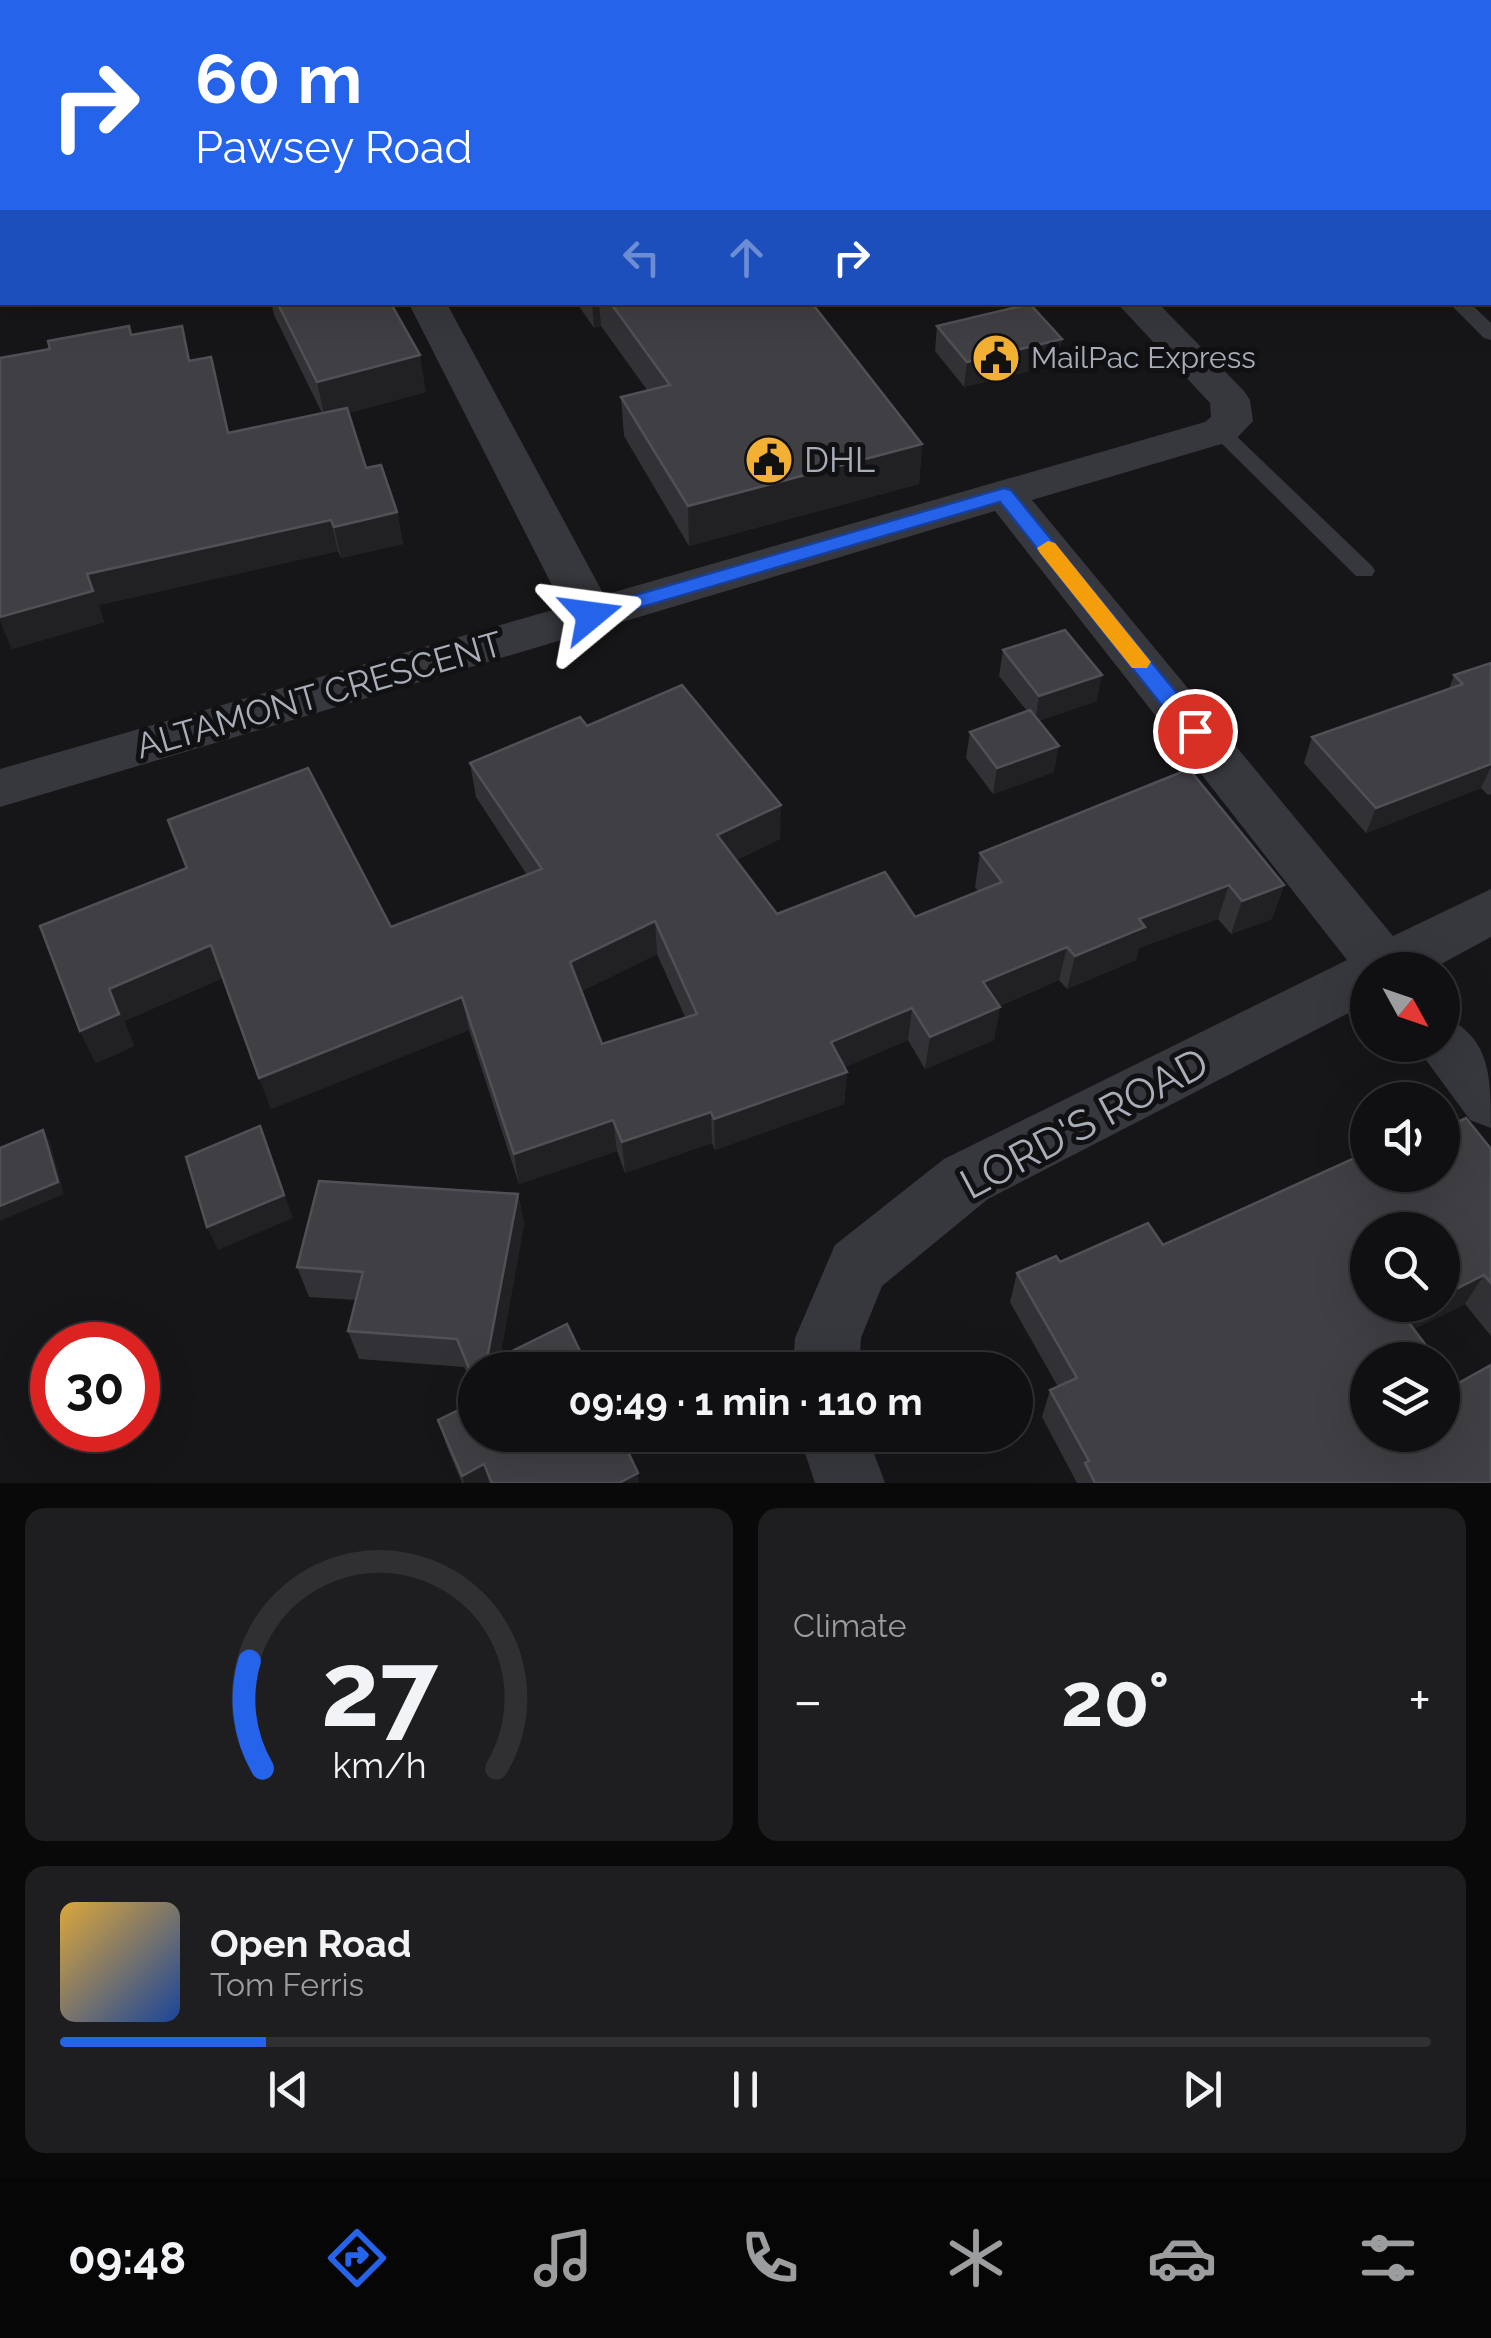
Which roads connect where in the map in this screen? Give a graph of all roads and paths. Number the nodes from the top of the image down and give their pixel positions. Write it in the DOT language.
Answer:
graph roads {
  1 [pos="430,305"];
  2 [pos="1138,305"];
  3 [pos="1460,305"];
  4 [pos="1491,334"];
  5 [pos="1220,431"];
  6 [pos="1004,494"];
  7 [pos="1364,571"];
  8 [pos="591,615"];
  9 [pos="0,788"];
  10 [pos="1491,912"];
  11 [pos="1365,952"];
  12 [pos="1416,952"];
  13 [pos="1350,986"];
  14 [pos="1459,1062"];
  15 [pos="1491,1102"];
  16 [pos="827,1352"];
  17 [pos="839,1452"];
  18 [pos="850,1483"];
  1 -- 8 [label="street"];
  2 -- 5 [label="street"];
  3 -- 4 [label="lane"];
  5 -- 6 [label="street, ALTAMONT CRESCENT"];
  5 -- 7 [label="lane"];
  6 -- 8 [label="street, ALTAMONT CRESCENT"];
  6 -- 11 [label="street"];
  8 -- 9 [label="street, ALTAMONT CRESCENT"];
  10 -- 12 [label="street, LORD'S ROAD"];
  13 -- 16 [label="street, LORD'S ROAD"];
  14 -- 15 [label="street"];
  17 -- 18 [label="street"];
}
